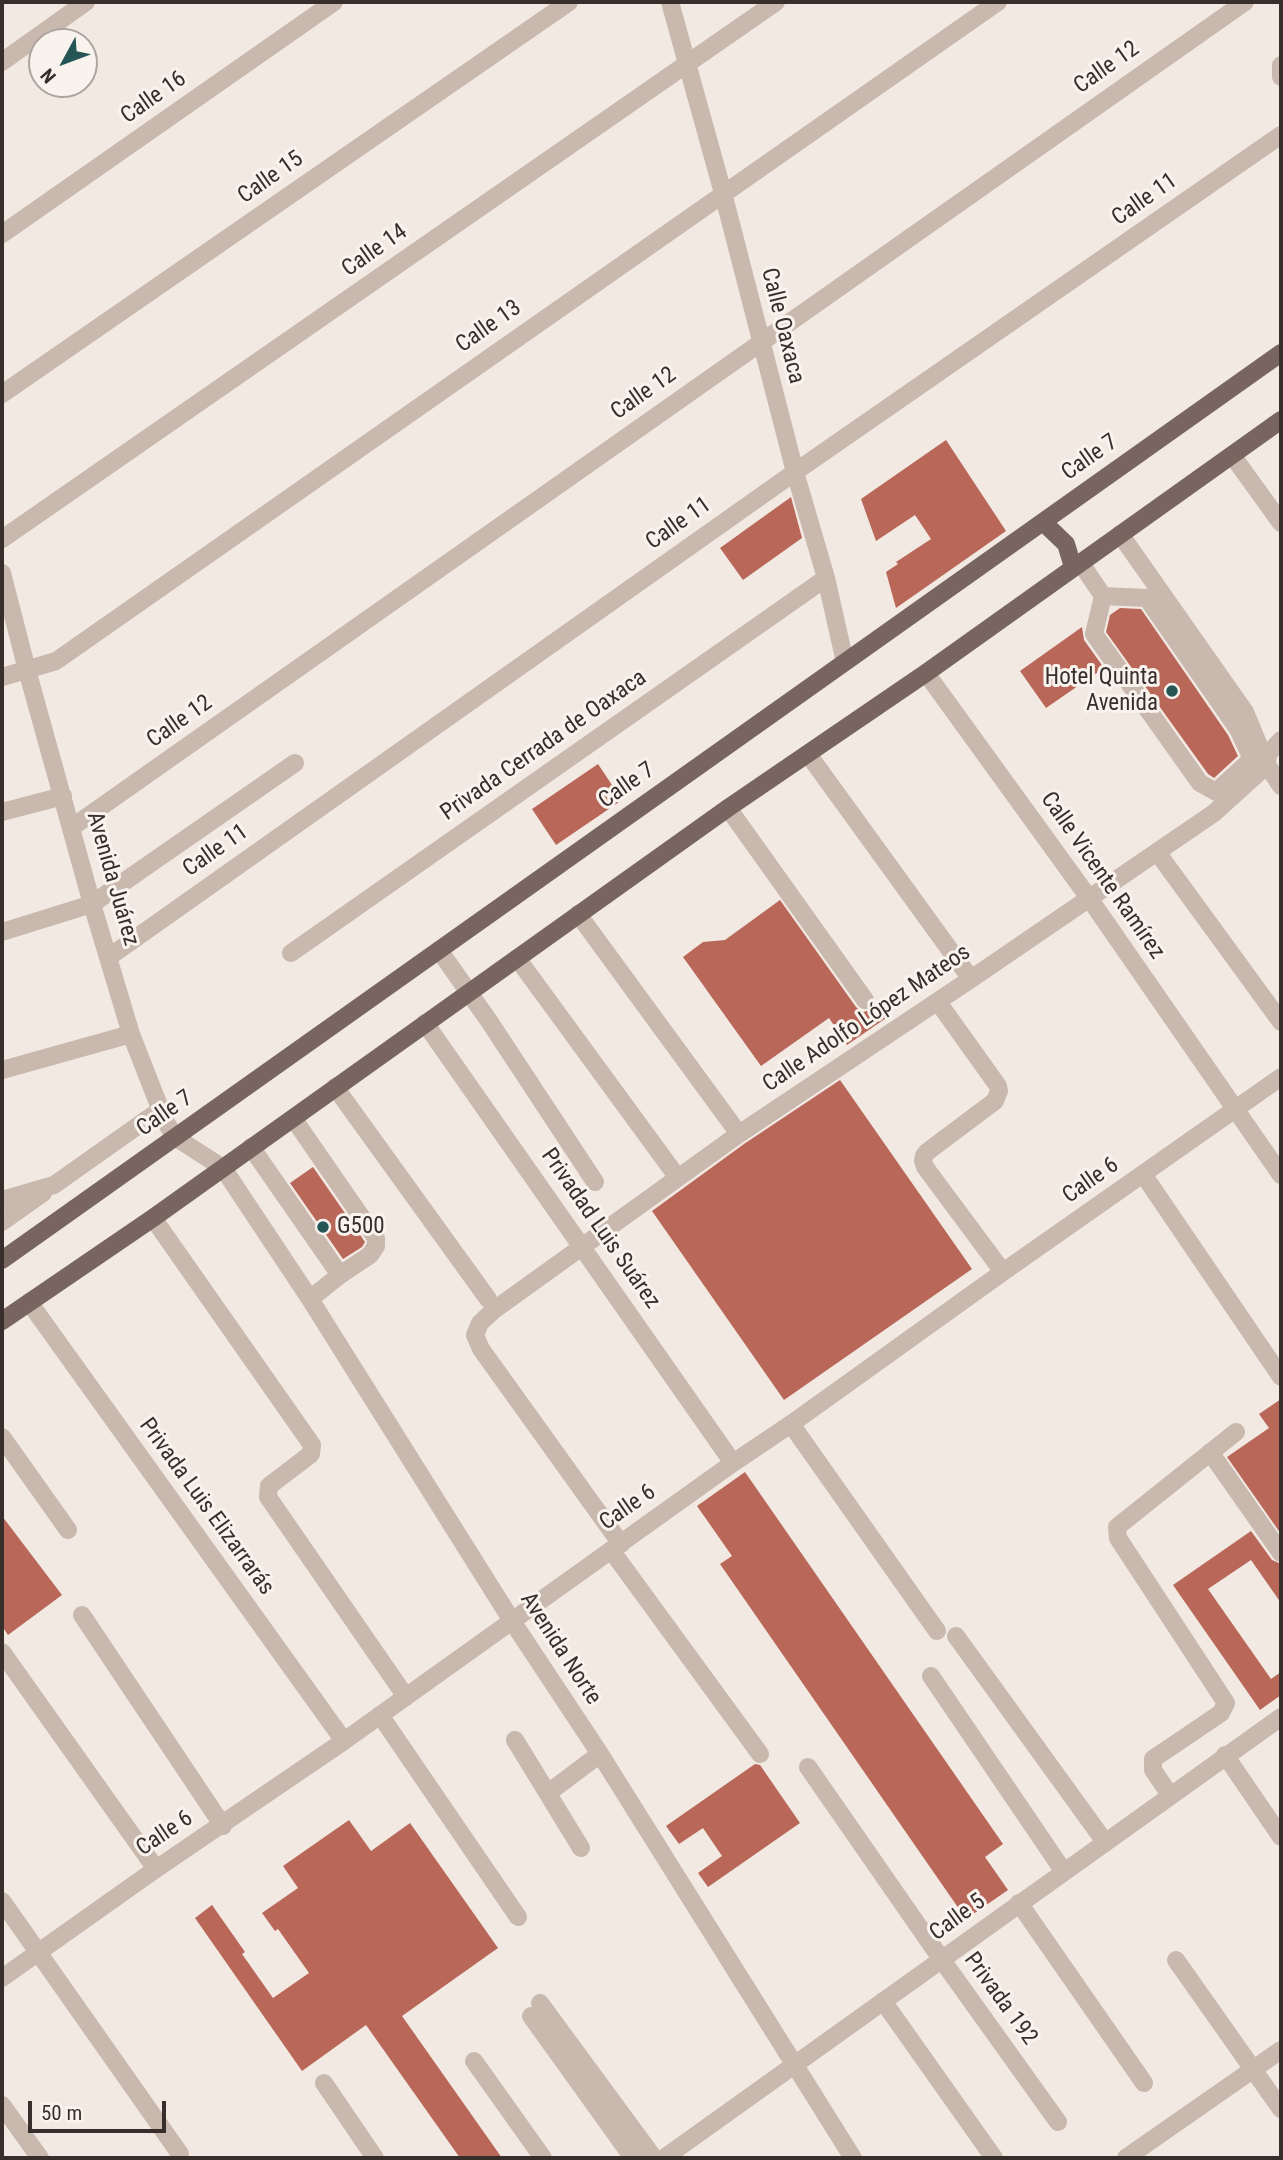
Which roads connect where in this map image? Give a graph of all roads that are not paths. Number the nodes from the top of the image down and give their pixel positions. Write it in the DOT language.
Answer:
graph roads {
  1 [pos="86,2"];
  2 [pos="334,2"];
  3 [pos="569,2"];
  4 [pos="670,2"];
  5 [pos="776,2"];
  6 [pos="998,2"];
  7 [pos="1245,2"];
  8 [pos="2,62"];
  9 [pos="688,64"];
  10 [pos="1281,65"];
  11 [pos="1281,77"];
  12 [pos="1281,135"];
  13 [pos="723,193"];
  14 [pos="2,234"];
  15 [pos="760,342"];
  16 [pos="1281,353"];
  17 [pos="2,394"];
  18 [pos="1281,420"];
  19 [pos="1232,455"];
  20 [pos="795,472"];
  21 [pos="1043,522"];
  22 [pos="1281,523"];
  23 [pos="1120,534"];
  24 [pos="2,539"];
  25 [pos="1077,565"];
  26 [pos="2,573"];
  27 [pos="826,578"];
  28 [pos="1103,596"];
  29 [pos="845,662"];
  30 [pos="27,670"];
  31 [pos="926,673"];
  32 [pos="2,677"];
  33 [pos="1281,740"];
  34 [pos="808,754"];
  35 [pos="295,763"];
  36 [pos="1267,765"];
  37 [pos="1281,786"];
  38 [pos="63,796"];
  39 [pos="728,808"];
  40 [pos="2,812"];
  41 [pos="71,828"];
  42 [pos="1157,852"];
  43 [pos="1088,898"];
  44 [pos="92,904"];
  45 [pos="578,914"];
  46 [pos="2,932"];
  47 [pos="439,950"];
  48 [pos="290,953"];
  49 [pos="108,957"];
  50 [pos="517,958"];
  51 [pos="971,979"];
  52 [pos="468,993"];
  53 [pos="865,1000"];
  54 [pos="938,1002"];
  55 [pos="1281,1022"];
  56 [pos="425,1023"];
  57 [pos="131,1034"];
  58 [pos="2,1070"];
  59 [pos="1281,1077"];
  60 [pos="335,1087"];
  61 [pos="1236,1109"];
  62 [pos="160,1110"];
  63 [pos="293,1118"];
  64 [pos="739,1134"];
  65 [pos="175,1137"];
  66 [pos="251,1147"];
  67 [pos="223,1168"];
  68 [pos="1143,1174"];
  69 [pos="1281,1175"];
  70 [pos="678,1178"];
  71 [pos="595,1182"];
  72 [pos="54,1185"];
  73 [pos="2,1200"];
  74 [pos="153,1218"];
  75 [pos="2,1222"];
  76 [pos="583,1246"];
  77 [pos="2,1260"];
  78 [pos="1003,1272"];
  79 [pos="340,1275"];
  80 [pos="310,1299"];
  81 [pos="488,1299"];
  82 [pos="29,1302"];
  83 [pos="2,1321"];
  84 [pos="1281,1377"];
  85 [pos="791,1424"];
  86 [pos="1236,1432"];
  87 [pos="2,1437"];
  88 [pos="1210,1452"];
  89 [pos="733,1463"];
  90 [pos="68,1530"];
  91 [pos="616,1547"];
  92 [pos="1281,1553"];
  93 [pos="82,1615"];
  94 [pos="512,1621"];
  95 [pos="937,1631"];
  96 [pos="956,1636"];
  97 [pos="2,1652"];
  98 [pos="930,1676"];
  99 [pos="406,1697"];
  100 [pos="380,1715"];
  101 [pos="1281,1717"];
  102 [pos="515,1740"];
  103 [pos="344,1741"];
  104 [pos="600,1754"];
  105 [pos="761,1754"];
  106 [pos="1225,1755"];
  107 [pos="807,1767"];
  108 [pos="548,1793"];
  109 [pos="1171,1794"];
  110 [pos="223,1826"];
  111 [pos="1281,1837"];
  112 [pos="1105,1842"];
  113 [pos="581,1848"];
  114 [pos="156,1869"];
  115 [pos="1064,1872"];
  116 [pos="2,1901"];
  117 [pos="1019,1903"];
  118 [pos="518,1917"];
  119 [pos="37,1952"];
  120 [pos="942,1960"];
  121 [pos="1177,1960"];
  122 [pos="2,1978"];
  123 [pos="883,2001"];
  124 [pos="1281,2050"];
  125 [pos="474,2061"];
  126 [pos="795,2066"];
  127 [pos="1254,2070"];
  128 [pos="324,2083"];
  129 [pos="1144,2083"];
  130 [pos="2,2105"];
  131 [pos="1281,2109"];
  132 [pos="1058,2122"];
  133 [pos="180,2154"];
  134 [pos="40,2158"];
  135 [pos="376,2158"];
  136 [pos="543,2158"];
  137 [pos="633,2158"];
  138 [pos="654,2158"];
  139 [pos="664,2158"];
  140 [pos="853,2158"];
  141 [pos="994,2158"];
  142 [pos="1126,2158"];
  1 -- 8 [label="street"];
  2 -- 14 [label="street, Calle 16"];
  3 -- 17 [label="street, Calle 15"];
  4 -- 9 [label="street, Calle Oaxaca"];
  5 -- 9 [label="street, Calle 14"];
  6 -- 13 [label="street, Calle 13"];
  7 -- 15 [label="street, Calle 12"];
  9 -- 13 [label="street, Calle Oaxaca"];
  9 -- 24 [label="street, Calle 14"];
  10 -- 11 [label="street"];
  12 -- 20 [label="street, Calle 11"];
  13 -- 15 [label="street, Calle Oaxaca"];
  13 -- 30 [label="street, Calle 13"];
  15 -- 20 [label="street, Calle Oaxaca"];
  15 -- 41 [label="street, Calle 12"];
  16 -- 21 [label="main road, Calle 7"];
  18 -- 19 [label="main road"];
  19 -- 22 [label="street"];
  19 -- 23 [label="main road"];
  20 -- 27 [label="street, Calle Oaxaca"];
  20 -- 49 [label="street, Calle 11"];
  21 -- 25 [label="main road"];
  21 -- 29 [label="main road, Calle 7"];
  23 -- 25 [label="main road"];
  23 -- 36 [label="street"];
  25 -- 28 [label="street"];
  25 -- 31 [label="main road"];
  26 -- 30 [label="street, Avenida Juárez"];
  27 -- 29 [label="street, Calle Oaxaca"];
  27 -- 48 [label="street, Privada Cerrada de Oaxaca"];
  28 -- 28 [label="street"];
  29 -- 47 [label="main road, Calle 7"];
  30 -- 32 [label="street, Calle 13"];
  30 -- 38 [label="street, Avenida Juárez"];
  31 -- 34 [label="main road"];
  31 -- 43 [label="street, Calle Vicente Ramírez"];
  33 -- 36 [label="street, Calle Adolfo López Mateos"];
  34 -- 39 [label="main road"];
  34 -- 51 [label="street"];
  35 -- 44 [label="street"];
  36 -- 37 [label="street"];
  36 -- 42 [label="street, Calle Adolfo López Mateos"];
  38 -- 40 [label="street"];
  38 -- 41 [label="street, Avenida Juárez"];
  39 -- 45 [label="main road"];
  39 -- 53 [label="street"];
  41 -- 44 [label="street, Avenida Juárez"];
  42 -- 43 [label="street, Calle Adolfo López Mateos"];
  42 -- 55 [label="street"];
  43 -- 51 [label="street, Calle Adolfo López Mateos"];
  43 -- 61 [label="street, Calle Vicente Ramírez"];
  44 -- 46 [label="street"];
  44 -- 49 [label="street, Avenida Juárez"];
  45 -- 50 [label="main road"];
  45 -- 64 [label="street"];
  47 -- 52 [label="street"];
  47 -- 65 [label="main road, Calle 7"];
  49 -- 57 [label="street, Avenida Juárez"];
  50 -- 52 [label="main road"];
  50 -- 70 [label="street"];
  51 -- 54 [label="street, Calle Adolfo López Mateos"];
  52 -- 56 [label="main road"];
  52 -- 71 [label="street"];
  54 -- 64 [label="street, Calle Adolfo López Mateos"];
  54 -- 78 [label="street"];
  56 -- 60 [label="main road"];
  56 -- 76 [label="street, Privadad Luis Suárez"];
  57 -- 58 [label="street"];
  57 -- 62 [label="street, Avenida Juárez"];
  59 -- 61 [label="street, Calle 6"];
  60 -- 63 [label="main road"];
  60 -- 81 [label="street"];
  61 -- 68 [label="street, Calle 6"];
  61 -- 69 [label="street, Calle Vicente Ramírez"];
  62 -- 65 [label="street, Avenida Juárez"];
  62 -- 72 [label="street"];
  63 -- 66 [label="main road"];
  63 -- 79 [label="street"];
  64 -- 70 [label="street, Calle Adolfo López Mateos"];
  65 -- 67 [label="street, Avenida Juárez"];
  65 -- 77 [label="main road, Calle 7"];
  66 -- 67 [label="main road"];
  66 -- 79 [label="street"];
  67 -- 74 [label="main road"];
  67 -- 80 [label="street, Avenida Norte"];
  68 -- 78 [label="street, Calle 6"];
  68 -- 84 [label="street"];
  70 -- 76 [label="street, Calle Adolfo López Mateos"];
  72 -- 73 [label="street"];
  72 -- 75 [label="street"];
  74 -- 82 [label="main road"];
  74 -- 99 [label="street"];
  76 -- 89 [label="street, Privadad Luis Suárez"];
  76 -- 91 [label="street, Calle Adolfo López Mateos"];
  78 -- 85 [label="street, Calle 6"];
  79 -- 80 [label="street"];
  80 -- 94 [label="street, Avenida Norte"];
  82 -- 83 [label="main road"];
  82 -- 103 [label="street, Privada Luis Elizarrarás"];
  85 -- 89 [label="street, Calle 6"];
  85 -- 95 [label="street"];
  86 -- 88 [label="street"];
  87 -- 90 [label="street"];
  88 -- 92 [label="street"];
  88 -- 109 [label="street"];
  89 -- 91 [label="street, Calle 6"];
  91 -- 94 [label="street, Calle 6"];
  91 -- 105 [label="street"];
  93 -- 110 [label="street"];
  94 -- 99 [label="street, Calle 6"];
  94 -- 104 [label="street, Avenida Norte"];
  96 -- 112 [label="street"];
  97 -- 114 [label="street"];
  98 -- 115 [label="street"];
  99 -- 100 [label="street, Calle 6"];
  100 -- 103 [label="street, Calle 6"];
  100 -- 118 [label="street"];
  101 -- 106 [label="street, Calle 5"];
  102 -- 108 [label="street"];
  103 -- 110 [label="street, Calle 6"];
  104 -- 108 [label="street"];
  104 -- 126 [label="street, Avenida Norte"];
  106 -- 109 [label="street, Calle 5"];
  106 -- 111 [label="street"];
  107 -- 120 [label="street, Privada 192"];
  108 -- 113 [label="street"];
  109 -- 112 [label="street, Calle 5"];
  110 -- 114 [label="street, Calle 6"];
  112 -- 115 [label="street, Calle 5"];
  114 -- 119 [label="street, Calle 6"];
  115 -- 117 [label="street, Calle 5"];
  116 -- 119 [label="street"];
  117 -- 120 [label="street, Calle 5"];
  117 -- 129 [label="street"];
  119 -- 122 [label="street, Calle 6"];
  119 -- 133 [label="street"];
  120 -- 123 [label="street, Calle 5"];
  120 -- 132 [label="street, Privada 192"];
  121 -- 127 [label="street"];
  123 -- 126 [label="street, Calle 5"];
  123 -- 141 [label="street"];
  124 -- 127 [label="street"];
  125 -- 136 [label="street"];
  126 -- 139 [label="street, Calle 5"];
  126 -- 140 [label="street, Avenida Norte"];
  127 -- 131 [label="street"];
  127 -- 142 [label="street"];
  128 -- 135 [label="street"];
  130 -- 134 [label="street"];
  137 -- 138 [label="street"];
}
